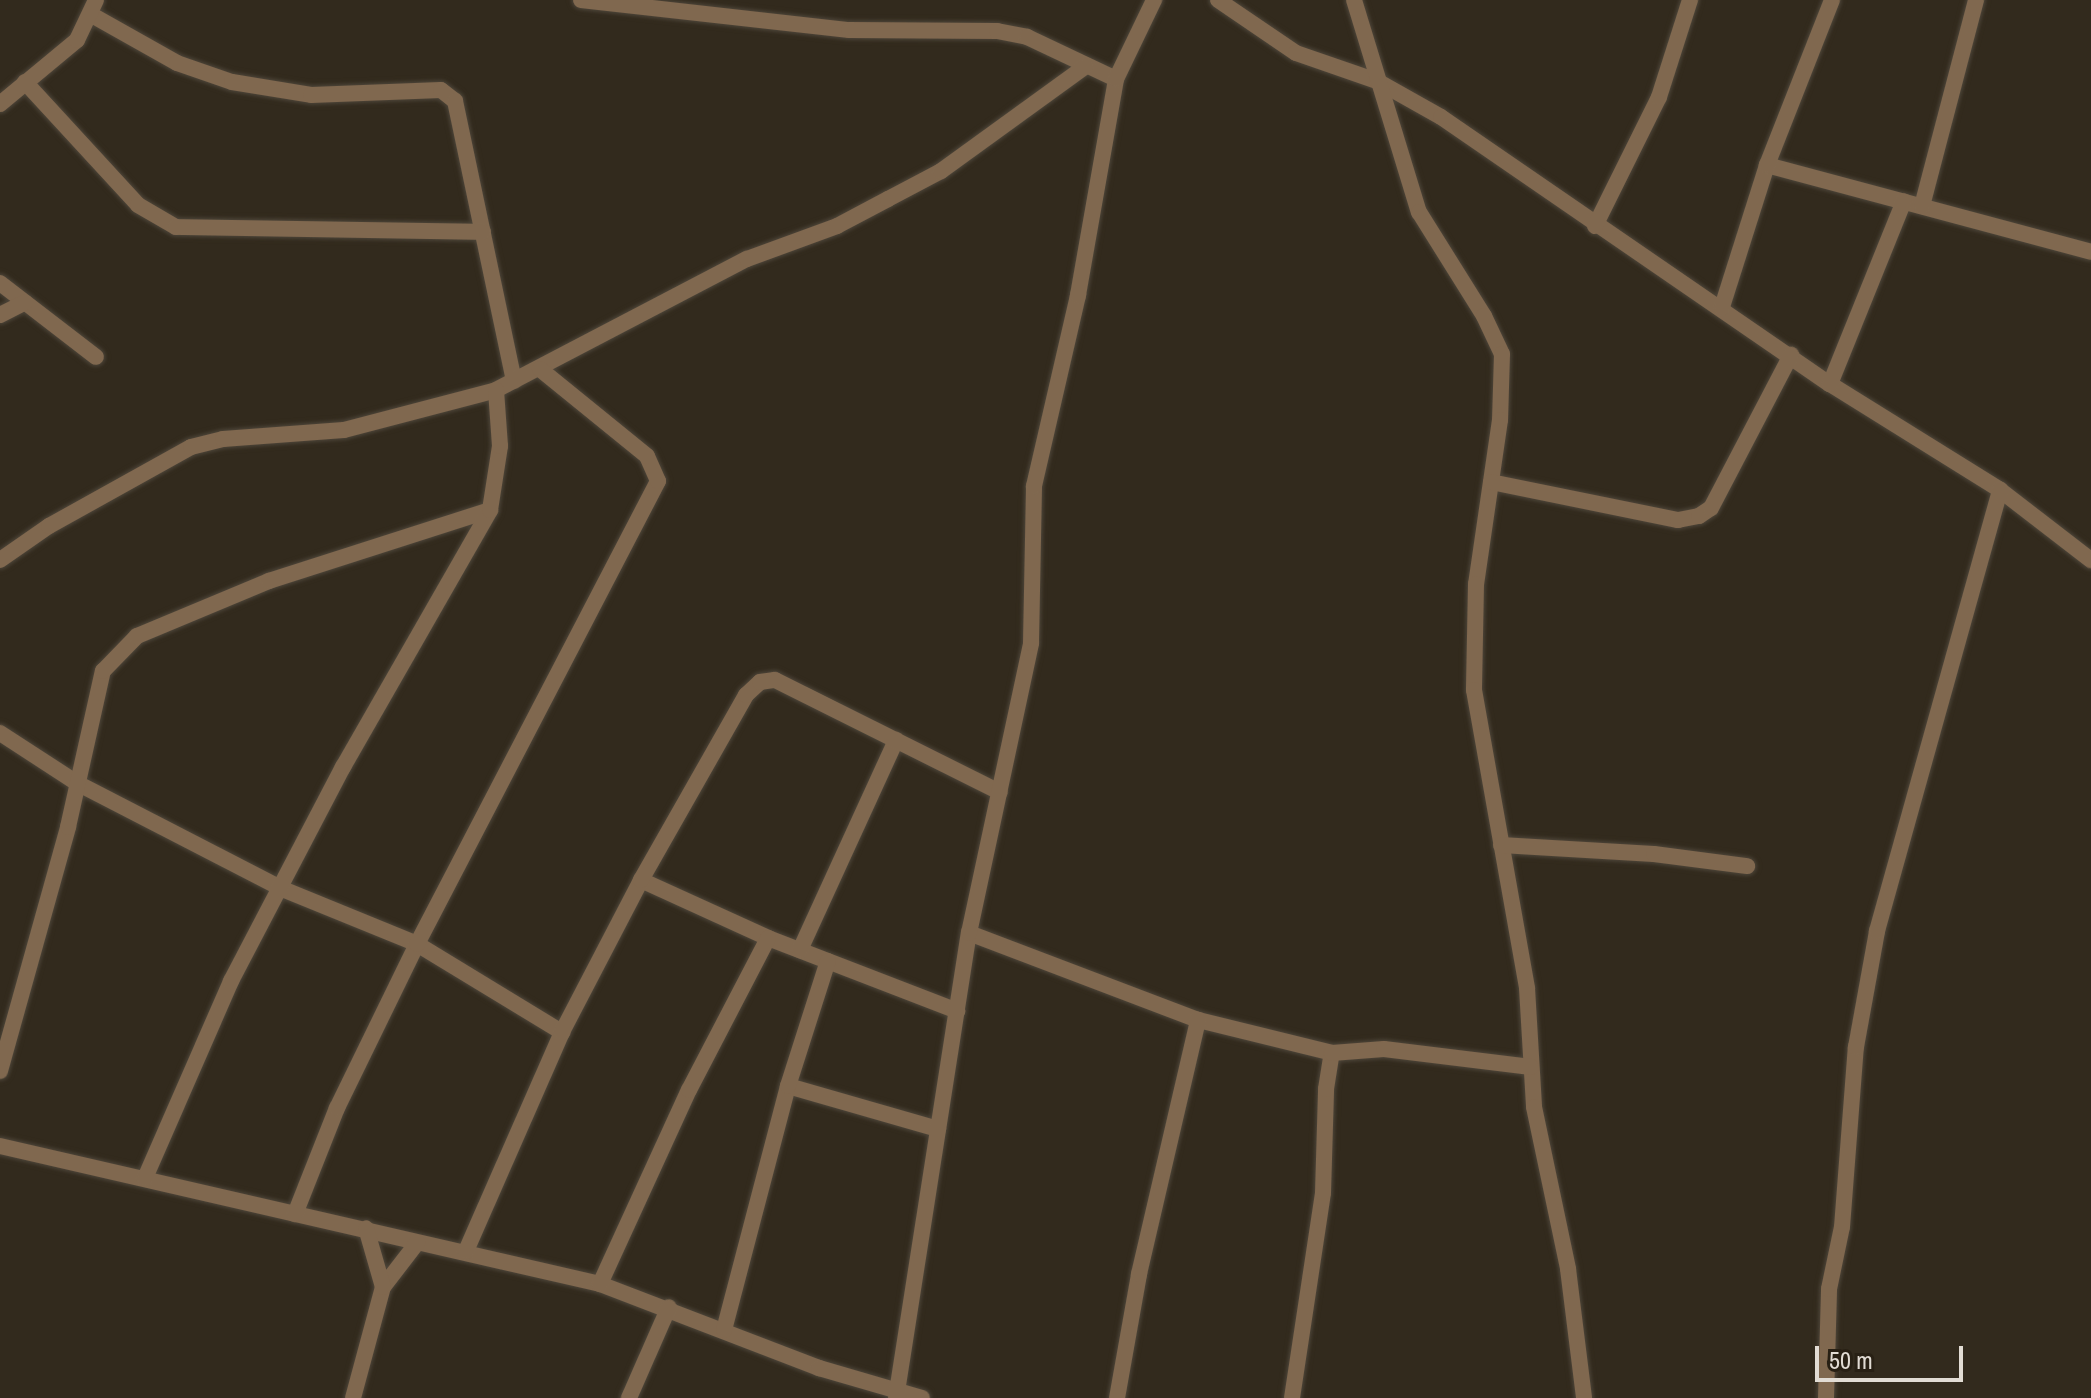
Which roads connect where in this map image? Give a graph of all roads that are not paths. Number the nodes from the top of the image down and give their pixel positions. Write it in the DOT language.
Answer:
graph roads {
  1 [pos="581,0"];
  2 [pos="1154,0"];
  3 [pos="1218,0"];
  4 [pos="1354,0"];
  5 [pos="1690,0"];
  6 [pos="1832,0"];
  7 [pos="1976,0"];
  8 [pos="93,7"];
  9 [pos="1086,66"];
  10 [pos="1116,79"];
  11 [pos="1377,81"];
  12 [pos="25,82"];
  13 [pos="0,104"];
  14 [pos="1767,165"];
  15 [pos="1904,201"];
  16 [pos="1922,206"];
  17 [pos="1595,226"];
  18 [pos="483,232"];
  19 [pos="2091,251"];
  20 [pos="0,283"];
  21 [pos="25,302"];
  22 [pos="1722,307"];
  23 [pos="0,315"];
  24 [pos="1791,355"];
  25 [pos="96,357"];
  26 [pos="540,369"];
  27 [pos="514,381"];
  28 [pos="1830,384"];
  29 [pos="496,390"];
  30 [pos="1491,482"];
  31 [pos="2000,490"];
  32 [pos="490,510"];
  33 [pos="0,560"];
  34 [pos="2091,560"];
  35 [pos="0,733"];
  36 [pos="896,740"];
  37 [pos="77,783"];
  38 [pos="1000,792"];
  39 [pos="1501,845"];
  40 [pos="1747,866"];
  41 [pos="641,880"];
  42 [pos="280,888"];
  43 [pos="969,933"];
  44 [pos="768,938"];
  45 [pos="417,944"];
  46 [pos="800,950"];
  47 [pos="828,961"];
  48 [pos="957,1011"];
  49 [pos="1198,1020"];
  50 [pos="562,1032"];
  51 [pos="1332,1053"];
  52 [pos="1531,1067"];
  53 [pos="0,1071"];
  54 [pos="788,1086"];
  55 [pos="938,1129"];
  56 [pos="0,1146"];
  57 [pos="145,1178"];
  58 [pos="295,1214"];
  59 [pos="366,1228"];
  60 [pos="417,1243"];
  61 [pos="466,1251"];
  62 [pos="600,1284"];
  63 [pos="383,1287"];
  64 [pos="669,1307"];
  65 [pos="724,1330"];
  66 [pos="897,1394"];
  67 [pos="353,1398"];
  68 [pos="629,1398"];
  69 [pos="922,1398"];
  70 [pos="1117,1398"];
  71 [pos="1292,1398"];
  72 [pos="1584,1398"];
  73 [pos="1826,1398"];
  1 -- 9 [label="street"];
  2 -- 10 [label="street"];
  3 -- 11 [label="street"];
  4 -- 11 [label="street"];
  5 -- 17 [label="street"];
  6 -- 14 [label="street"];
  7 -- 16 [label="street"];
  8 -- 12 [label="street"];
  8 -- 18 [label="street"];
  9 -- 10 [label="street"];
  9 -- 26 [label="street"];
  10 -- 38 [label="street"];
  11 -- 17 [label="street"];
  11 -- 30 [label="street"];
  12 -- 13 [label="street"];
  12 -- 18 [label="street"];
  14 -- 15 [label="street"];
  14 -- 22 [label="street"];
  15 -- 16 [label="street"];
  15 -- 28 [label="street"];
  16 -- 19 [label="street"];
  17 -- 22 [label="street"];
  18 -- 27 [label="street"];
  20 -- 21 [label="street"];
  21 -- 23 [label="street"];
  21 -- 25 [label="street"];
  22 -- 24 [label="street"];
  24 -- 28 [label="street"];
  24 -- 30 [label="street"];
  26 -- 27 [label="street"];
  26 -- 45 [label="street"];
  27 -- 29 [label="street"];
  28 -- 31 [label="street"];
  29 -- 32 [label="street"];
  29 -- 33 [label="street"];
  30 -- 39 [label="street"];
  31 -- 34 [label="street"];
  31 -- 73 [label="street"];
  32 -- 37 [label="street"];
  32 -- 42 [label="street"];
  35 -- 37 [label="street"];
  36 -- 38 [label="street"];
  36 -- 41 [label="street"];
  36 -- 46 [label="street"];
  37 -- 42 [label="street"];
  37 -- 53 [label="street"];
  38 -- 43 [label="street"];
  39 -- 40 [label="street"];
  39 -- 52 [label="street"];
  41 -- 44 [label="street"];
  41 -- 50 [label="street"];
  42 -- 45 [label="street"];
  42 -- 57 [label="street"];
  43 -- 48 [label="street"];
  43 -- 49 [label="street"];
  44 -- 46 [label="street"];
  44 -- 62 [label="street"];
  45 -- 50 [label="street"];
  45 -- 58 [label="street"];
  46 -- 47 [label="street"];
  47 -- 48 [label="street"];
  47 -- 54 [label="street"];
  48 -- 55 [label="street"];
  49 -- 51 [label="street"];
  49 -- 70 [label="street"];
  50 -- 61 [label="street"];
  51 -- 52 [label="street"];
  51 -- 71 [label="street"];
  52 -- 72 [label="street"];
  54 -- 55 [label="street"];
  54 -- 65 [label="street"];
  55 -- 66 [label="street"];
  56 -- 57 [label="street"];
  57 -- 58 [label="street"];
  58 -- 59 [label="street"];
  59 -- 60 [label="street"];
  59 -- 63 [label="street"];
  60 -- 61 [label="street"];
  60 -- 63 [label="street"];
  61 -- 62 [label="street"];
  62 -- 64 [label="street"];
  63 -- 67 [label="street"];
  64 -- 65 [label="street"];
  64 -- 68 [label="street"];
  65 -- 66 [label="street"];
  66 -- 69 [label="street"];
}
